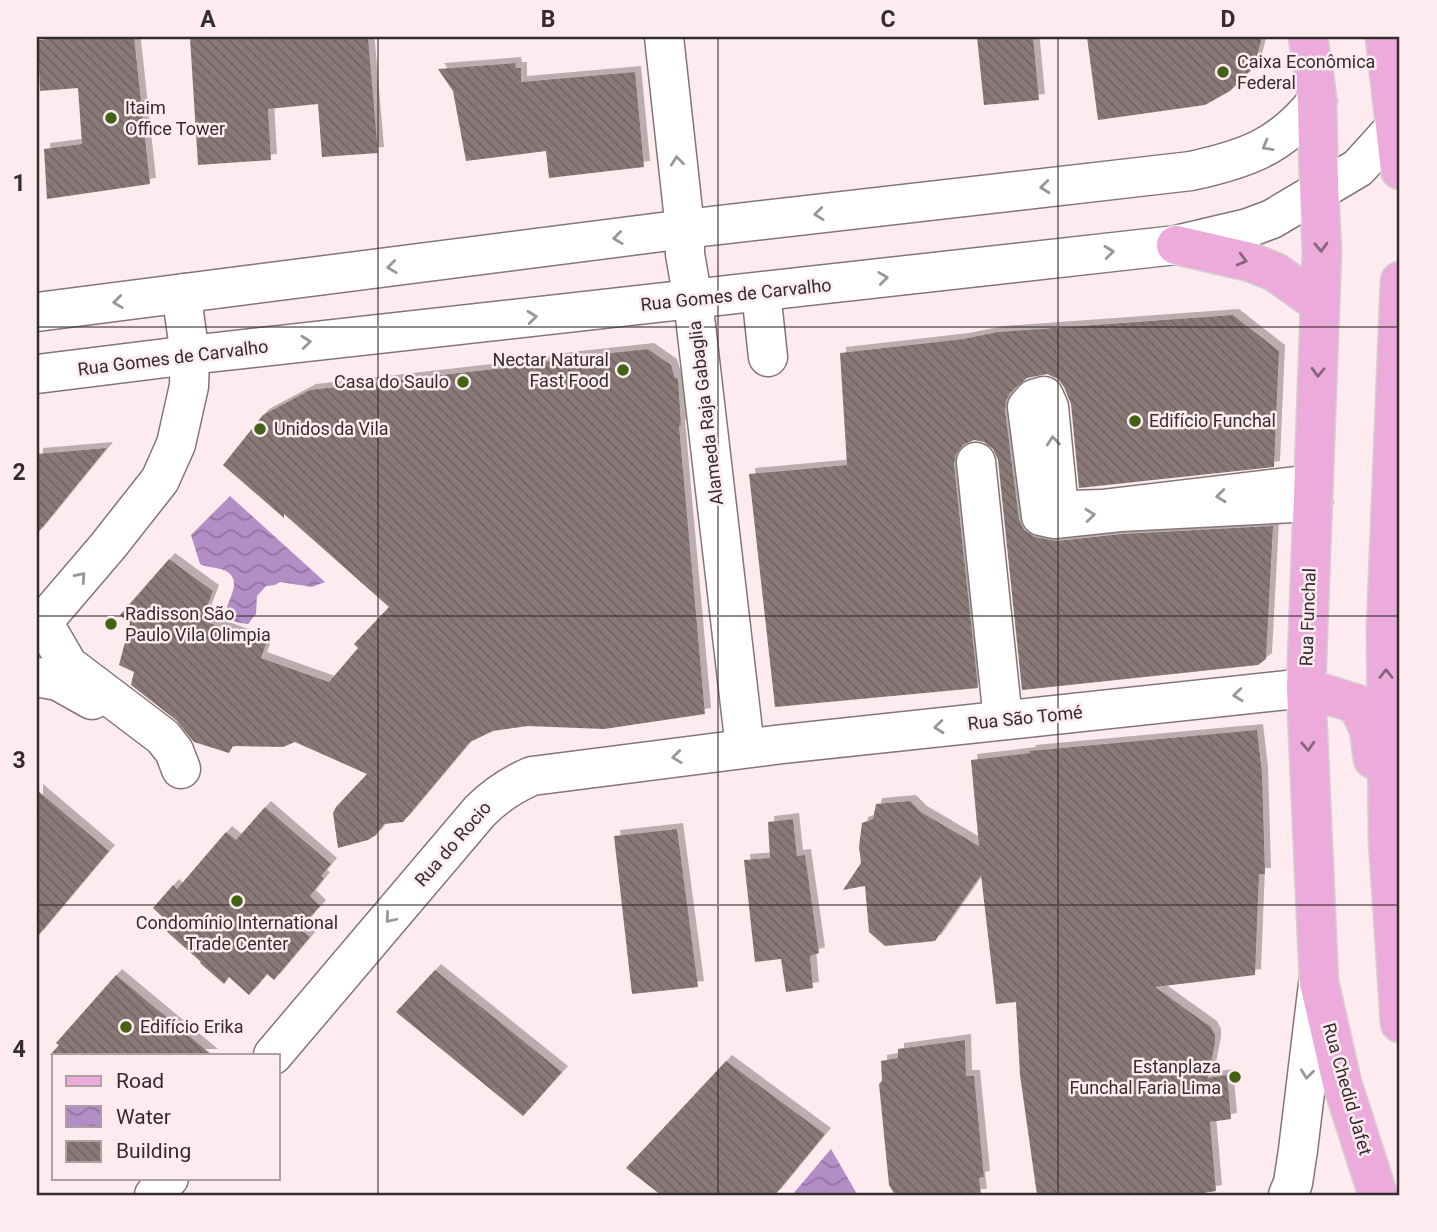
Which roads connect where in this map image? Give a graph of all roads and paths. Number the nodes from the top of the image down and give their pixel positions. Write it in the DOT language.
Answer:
graph roads {
  1 [pos="664,37"];
  2 [pos="1308,37"];
  3 [pos="1385,37"];
  4 [pos="1317,101"];
  5 [pos="1398,124"];
  6 [pos="1400,170"];
  7 [pos="1321,191"];
  8 [pos="685,229"];
  9 [pos="1176,245"];
  10 [pos="1400,281"];
  11 [pos="761,292"];
  12 [pos="185,293"];
  13 [pos="693,300"];
  14 [pos="1320,304"];
  15 [pos="37,312"];
  16 [pos="190,355"];
  17 [pos="768,357"];
  18 [pos="37,374"];
  19 [pos="976,462"];
  20 [pos="1313,493"];
  21 [pos="40,625"];
  22 [pos="1393,629"];
  23 [pos="37,677"];
  24 [pos="1306,688"];
  25 [pos="1003,720"];
  26 [pos="745,748"];
  27 [pos="1388,840"];
  28 [pos="1396,909"];
  29 [pos="1319,982"];
  30 [pos="1400,1023"];
  31 [pos="274,1054"];
  32 [pos="167,1180"];
  33 [pos="154,1195"];
  34 [pos="1288,1195"];
  35 [pos="1378,1195"];
  8 -- 1 [label="street, Alameda Raja Gabaglia, one-way"];
  2 -- 4 [label="main road, Rua Funchal"];
  3 -- 5 [label="main road"];
  4 -- 7 [label="main road, Rua Funchal"];
  4 -- 8 [label="street, one-way"];
  5 -- 6 [label="main road"];
  5 -- 7 [label="street, Rua Gomes de Carvalho"];
  7 -- 9 [label="street, Rua Gomes de Carvalho"];
  7 -- 14 [label="main road, Rua Funchal, one-way"];
  8 -- 12 [label="street, one-way"];
  8 -- 13 [label="street, Alameda Raja Gabaglia"];
  11 -- 9 [label="street, Rua Gomes de Carvalho, one-way"];
  9 -- 14 [label="main road, one-way"];
  10 -- 22 [label="main road"];
  11 -- 13 [label="street, Rua Gomes de Carvalho"];
  11 -- 17 [label="street"];
  12 -- 15 [label="street, one-way"];
  12 -- 16 [label="street"];
  16 -- 13 [label="street, Rua Gomes de Carvalho, one-way"];
  13 -- 26 [label="street, Alameda Raja Gabaglia"];
  14 -- 20 [label="main road, Rua Funchal, one-way"];
  16 -- 18 [label="street, Rua Gomes de Carvalho"];
  21 -- 16 [label="street, one-way"];
  19 -- 25 [label="street"];
  20 -- 20 [label="street, one-way"];
  20 -- 24 [label="main road, Rua Funchal"];
  21 -- 23 [label="street"];
  27 -- 22 [label="main road, one-way"];
  24 -- 25 [label="street, Rua São Tomé, one-way"];
  24 -- 27 [label="main road"];
  24 -- 29 [label="main road, Rua Funchal, one-way"];
  25 -- 26 [label="street, Rua São Tomé, one-way"];
  26 -- 31 [label="street, Rua do Rocio, one-way"];
  27 -- 28 [label="main road"];
  28 -- 30 [label="main road"];
  29 -- 34 [label="street, Rua Funchal, one-way"];
  29 -- 35 [label="main road, Rua Chedid Jafet"];
  32 -- 33 [label="street"];
}
